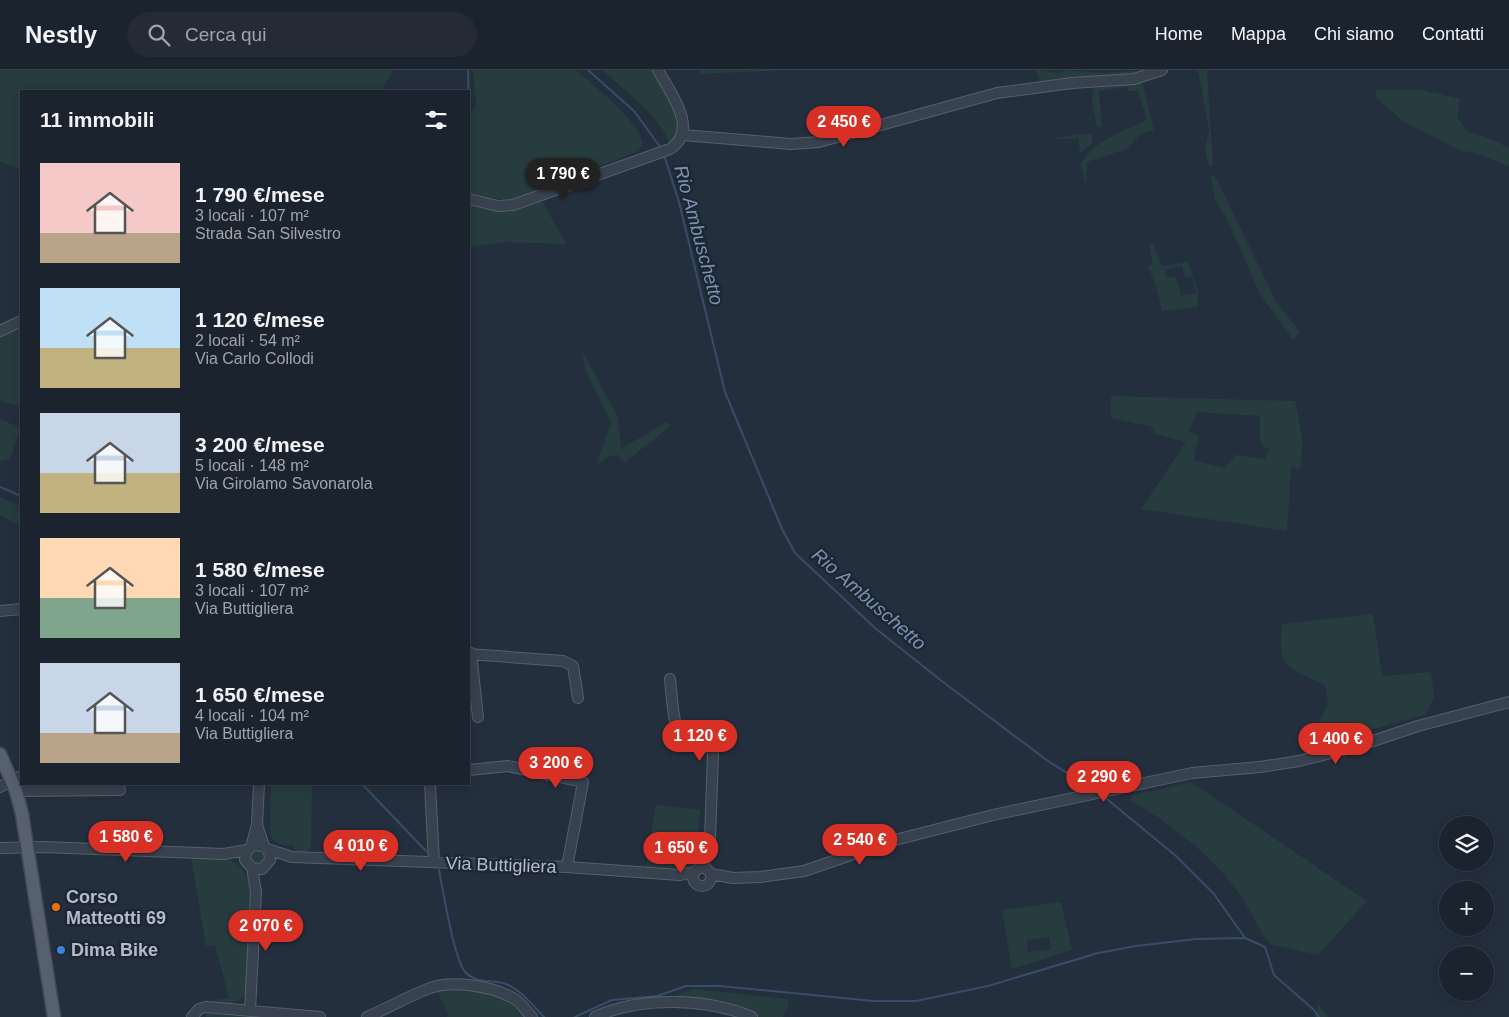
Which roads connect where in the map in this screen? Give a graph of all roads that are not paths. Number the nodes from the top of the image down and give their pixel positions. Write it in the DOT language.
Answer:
graph roads {
  1 [pos="658,70"];
  2 [pos="1162,70"];
  3 [pos="683,135"];
  4 [pos="470,199"];
  5 [pos="20,322"];
  6 [pos="0,332"];
  7 [pos="20,609"];
  8 [pos="0,611"];
  9 [pos="470,654"];
  10 [pos="670,679"];
  11 [pos="578,698"];
  12 [pos="1509,702"];
  13 [pos="478,717"];
  14 [pos="0,754"];
  15 [pos="470,770"];
  16 [pos="12,784"];
  17 [pos="30,785"];
  18 [pos="259,785"];
  19 [pos="430,785"];
  20 [pos="120,790"];
  21 [pos="258,825"];
  22 [pos="28,847"];
  23 [pos="0,848"];
  24 [pos="249,848"];
  25 [pos="265,848"];
  26 [pos="224,854"];
  27 [pos="292,857"];
  28 [pos="434,862"];
  29 [pos="249,866"];
  30 [pos="266,866"];
  31 [pos="567,867"];
  32 [pos="703,875"];
  33 [pos="256,892"];
  34 [pos="251,993"];
  35 [pos="233,1009"];
  36 [pos="250,1010"];
  37 [pos="272,1013"];
  38 [pos="54,1017"];
  39 [pos="192,1017"];
  40 [pos="320,1017"];
  41 [pos="367,1017"];
  42 [pos="532,1017"];
  43 [pos="595,1017"];
  44 [pos="752,1017"];
  1 -- 3 [label="street"];
  2 -- 3 [label="street"];
  3 -- 4 [label="street"];
  5 -- 6 [label="street"];
  7 -- 8 [label="street"];
  9 -- 11 [label="street"];
  9 -- 13 [label="street"];
  10 -- 32 [label="street"];
  12 -- 32 [label="street, Via Buttigliera"];
  14 -- 16 [label="main road"];
  15 -- 31 [label="street"];
  16 -- 22 [label="main road"];
  17 -- 20 [label="street"];
  18 -- 21 [label="street"];
  19 -- 28 [label="street"];
  21 -- 24 [label="street"];
  21 -- 25 [label="street"];
  22 -- 23 [label="street"];
  22 -- 26 [label="street"];
  22 -- 38 [label="main road"];
  24 -- 25 [label="street"];
  24 -- 26 [label="street"];
  24 -- 29 [label="street"];
  25 -- 27 [label="street, Via Buttigliera"];
  25 -- 30 [label="street"];
  26 -- 29 [label="street"];
  27 -- 28 [label="street, Via Buttigliera"];
  27 -- 30 [label="street, Via Buttigliera"];
  28 -- 31 [label="street, Via Buttigliera"];
  29 -- 30 [label="street"];
  29 -- 33 [label="street"];
  30 -- 33 [label="street"];
  31 -- 32 [label="street, Via Buttigliera"];
  33 -- 34 [label="street"];
  34 -- 35 [label="street"];
  34 -- 36 [label="street"];
  34 -- 37 [label="street"];
  35 -- 36 [label="street"];
  35 -- 39 [label="street"];
  36 -- 37 [label="street"];
  37 -- 40 [label="street"];
  41 -- 42 [label="street"];
  43 -- 44 [label="street"];
}
